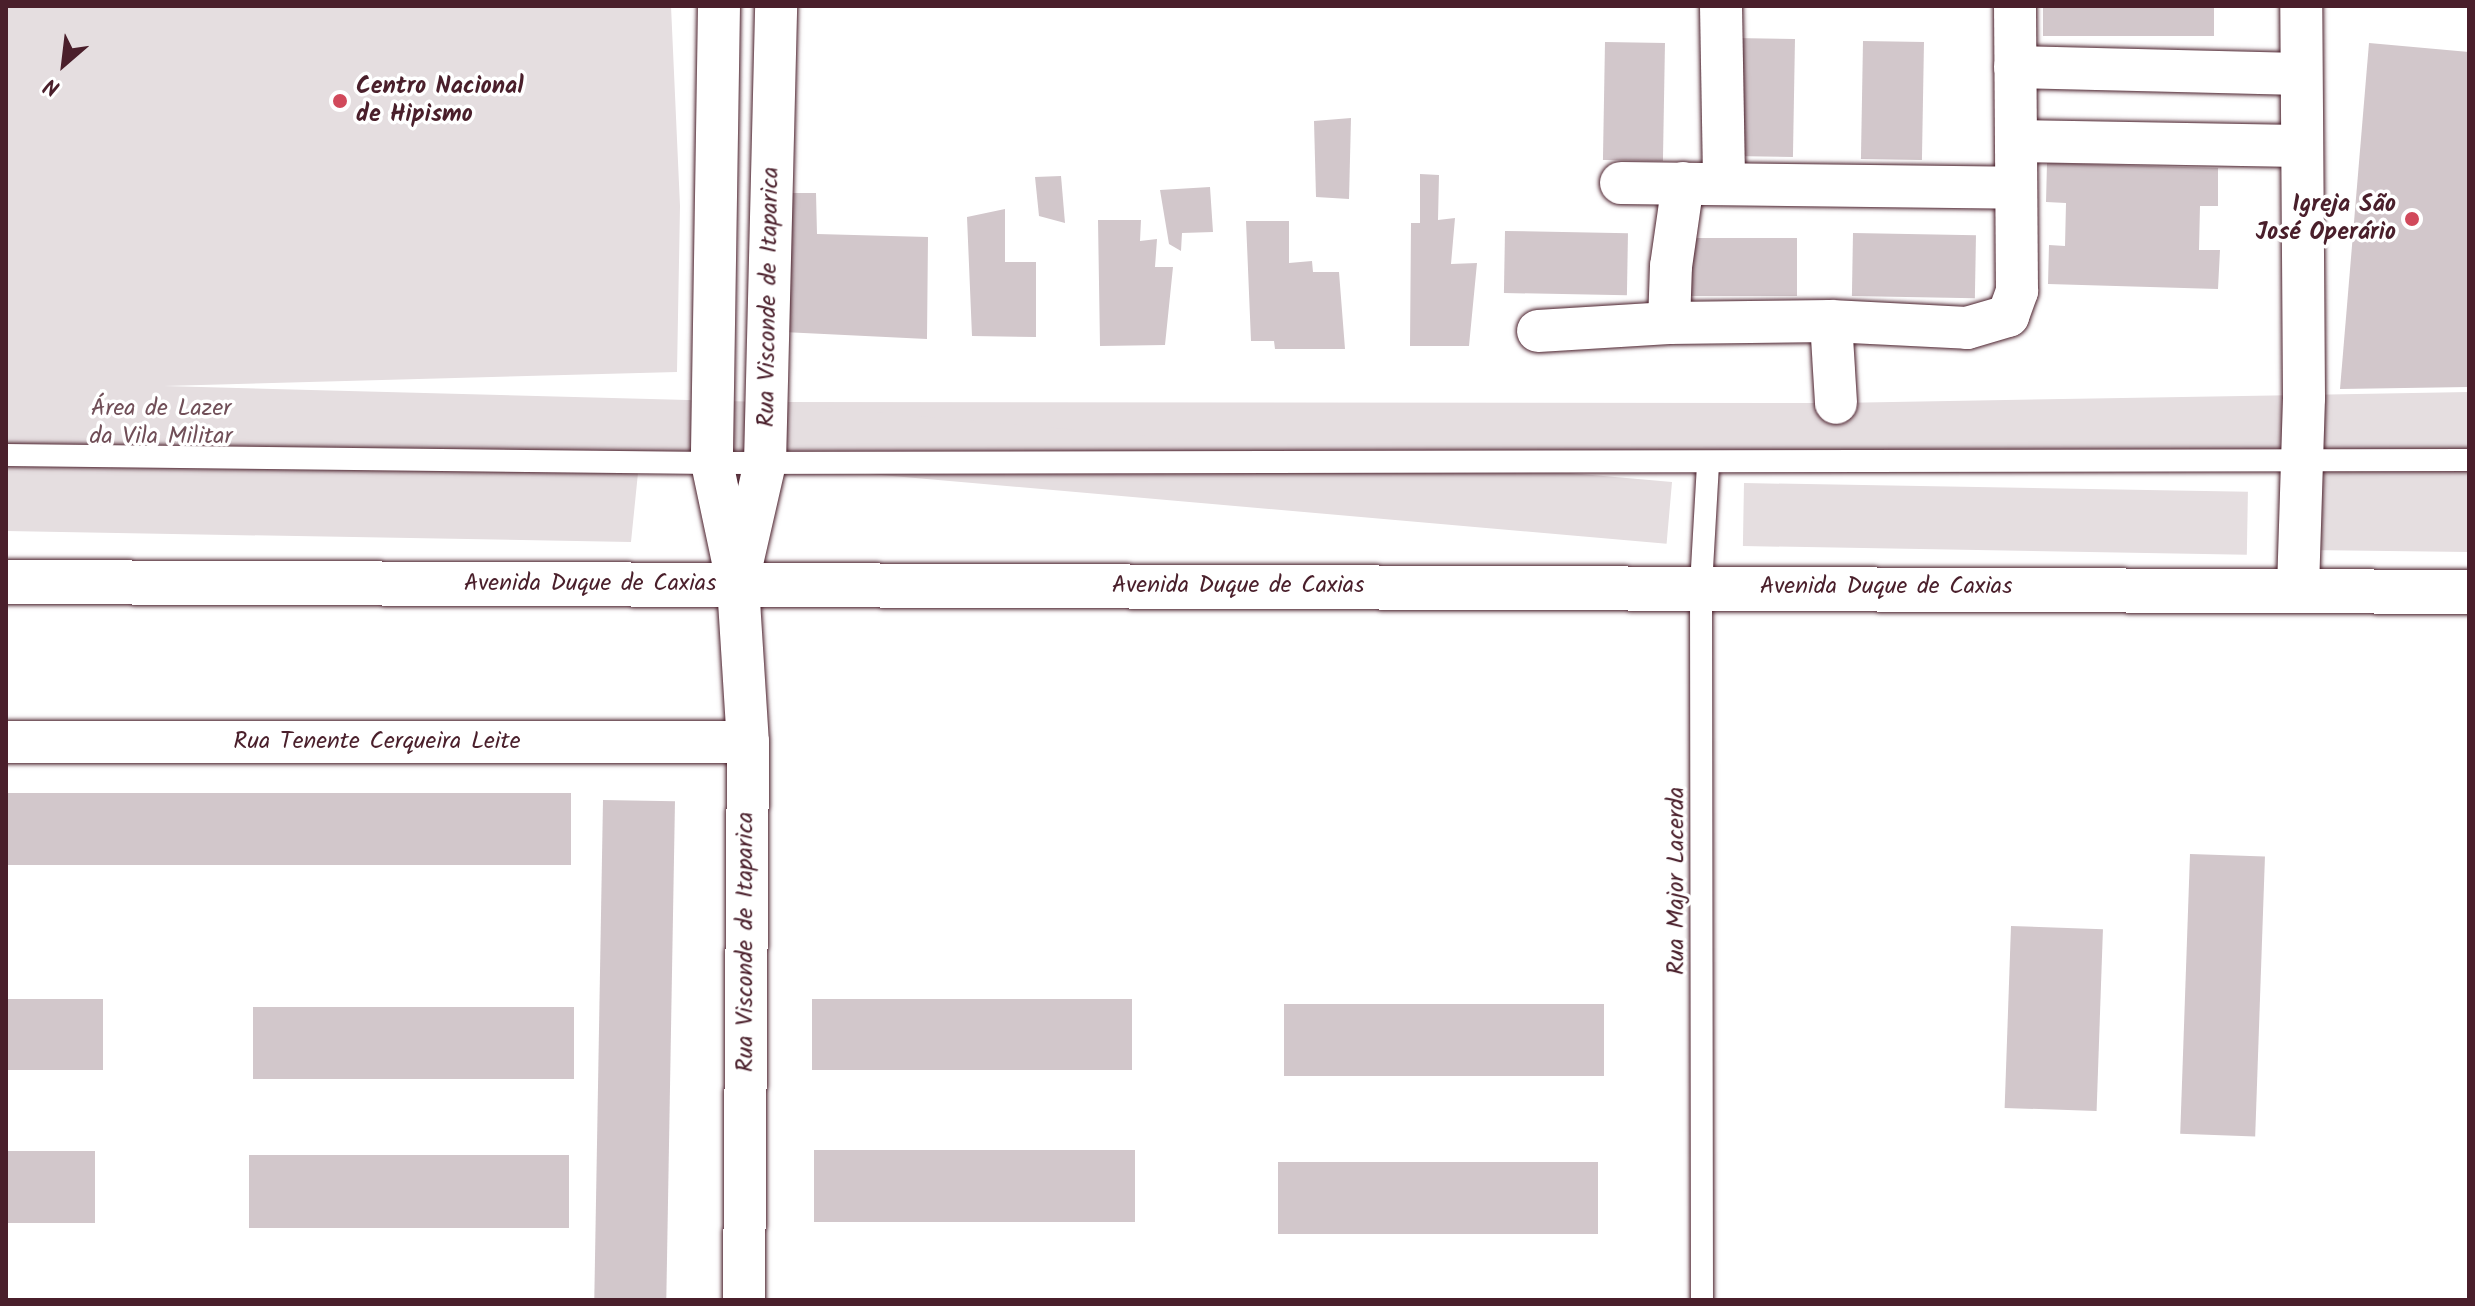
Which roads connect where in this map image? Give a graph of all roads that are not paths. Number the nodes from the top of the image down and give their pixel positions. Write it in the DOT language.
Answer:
graph roads {
  1 [pos="719,6"];
  2 [pos="776,6"];
  3 [pos="1721,6"];
  4 [pos="2015,6"];
  5 [pos="2301,6"];
  6 [pos="2015,67"];
  7 [pos="2300,74"];
  8 [pos="2016,141"];
  9 [pos="2299,146"];
  10 [pos="1621,183"];
  11 [pos="1683,183"];
  12 [pos="1724,184"];
  13 [pos="2016,188"];
  14 [pos="1831,321"];
  15 [pos="1669,323"];
  16 [pos="1538,331"];
  17 [pos="1836,403"];
  18 [pos="6,455"];
  19 [pos="2469,460"];
  20 [pos="2299,461"];
  21 [pos="712,463"];
  22 [pos="765,463"];
  23 [pos="1708,463"];
  24 [pos="6,582"];
  25 [pos="738,585"];
  26 [pos="1701,586"];
  27 [pos="2298,589"];
  28 [pos="2469,592"];
  29 [pos="6,742"];
  30 [pos="748,742"];
  31 [pos="744,1300"];
  32 [pos="1702,1300"];
  1 -- 21 [label="street, Rua Visconde de Itaparica"];
  2 -- 22 [label="street, Rua Visconde de Itaparica"];
  3 -- 12 [label="street"];
  4 -- 6 [label="street"];
  5 -- 7 [label="street"];
  6 -- 7 [label="street"];
  6 -- 8 [label="street"];
  7 -- 9 [label="street"];
  8 -- 9 [label="street"];
  8 -- 13 [label="street"];
  9 -- 20 [label="street"];
  10 -- 11 [label="street"];
  11 -- 12 [label="street"];
  11 -- 15 [label="street"];
  12 -- 13 [label="street"];
  13 -- 14 [label="street"];
  14 -- 15 [label="street"];
  14 -- 17 [label="street"];
  15 -- 16 [label="street"];
  18 -- 21 [label="lane"];
  19 -- 20 [label="lane"];
  20 -- 23 [label="lane"];
  20 -- 27 [label="street"];
  21 -- 22 [label="lane"];
  21 -- 25 [label="street, Rua Visconde de Itaparica"];
  22 -- 23 [label="lane"];
  22 -- 25 [label="street, Rua Visconde de Itaparica"];
  23 -- 26 [label="lane, Rua Major Lacerda"];
  24 -- 25 [label="main road, Avenida Duque de Caxias"];
  25 -- 26 [label="main road, Avenida Duque de Caxias"];
  25 -- 30 [label="street, Rua Visconde de Itaparica"];
  26 -- 27 [label="main road, Avenida Duque de Caxias"];
  26 -- 32 [label="lane, Rua Major Lacerda"];
  27 -- 28 [label="main road, Avenida Duque de Caxias"];
  29 -- 30 [label="street, Rua Tenente Cerqueira Leite"];
  30 -- 31 [label="street, Rua Visconde de Itaparica"];
}
